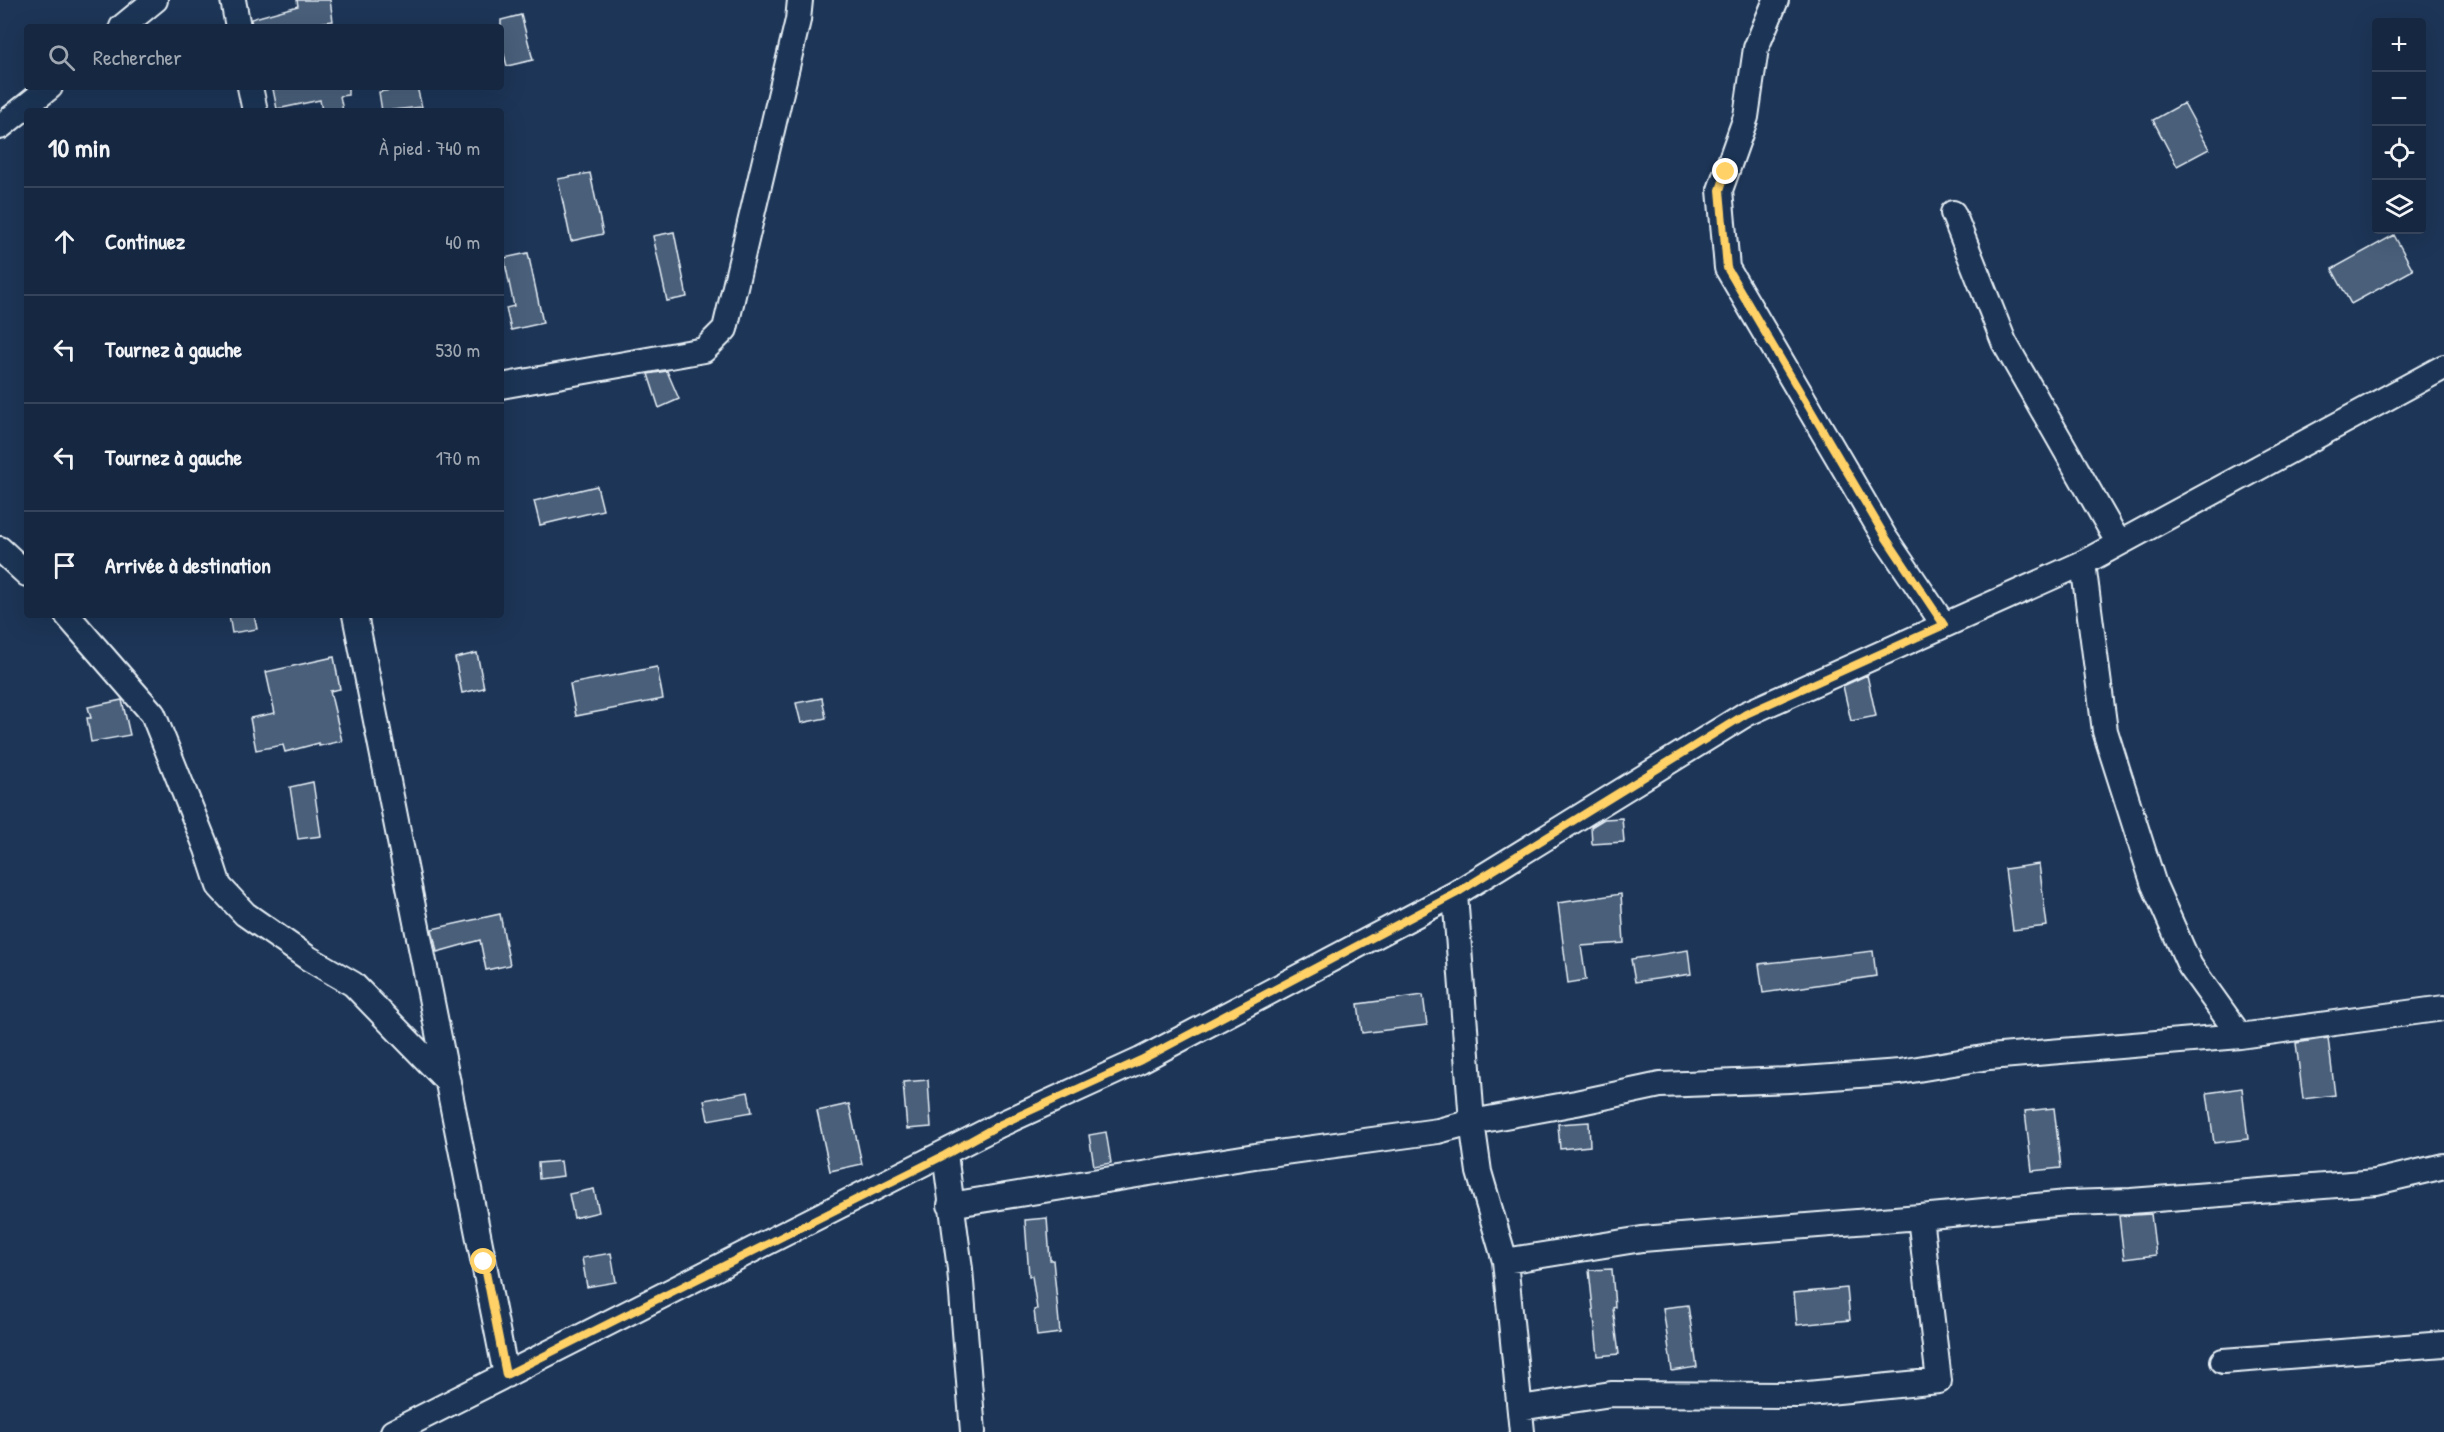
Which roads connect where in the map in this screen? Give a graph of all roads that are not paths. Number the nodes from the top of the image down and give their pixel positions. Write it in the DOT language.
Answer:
graph roads {
  1 [pos="155,0"];
  2 [pos="233,0"];
  3 [pos="800,0"];
  4 [pos="1776,0"];
  5 [pos="126,24"];
  6 [pos="237,24"];
  7 [pos="46,90"];
  8 [pos="251,90"];
  9 [pos="254,108"];
  10 [pos="0,127"];
  11 [pos="1953,213"];
  12 [pos="2444,367"];
  13 [pos="504,385"];
  14 [pos="2118,543"];
  15 [pos="0,549"];
  16 [pos="2083,563"];
  17 [pos="24,571"];
  18 [pos="70,618"];
  19 [pos="356,618"];
  20 [pos="1944,625"];
  21 [pos="1455,894"];
  22 [pos="2444,1008"];
  23 [pos="2240,1036"];
  24 [pos="448,1082"];
  25 [pos="1472,1122"];
  26 [pos="945,1155"];
  27 [pos="2444,1166"];
  28 [pos="950,1205"];
  29 [pos="1920,1217"];
  30 [pos="1505,1261"];
  31 [pos="2444,1344"];
  32 [pos="2223,1361"];
  33 [pos="506,1375"];
  34 [pos="1521,1420"];
  35 [pos="393,1432"];
  36 [pos="972,1432"];
  1 -- 5 [label="street"];
  2 -- 6 [label="street"];
  3 -- 13 [label="street"];
  4 -- 20 [label="street"];
  7 -- 10 [label="street"];
  8 -- 9 [label="street"];
  11 -- 14 [label="street"];
  12 -- 14 [label="street"];
  14 -- 16 [label="street"];
  15 -- 17 [label="street"];
  16 -- 20 [label="street"];
  16 -- 23 [label="street"];
  18 -- 24 [label="street"];
  19 -- 24 [label="street"];
  20 -- 21 [label="street"];
  21 -- 25 [label="street"];
  21 -- 26 [label="street"];
  22 -- 23 [label="street"];
  23 -- 25 [label="street"];
  24 -- 33 [label="street"];
  25 -- 28 [label="street"];
  25 -- 30 [label="street"];
  26 -- 28 [label="street"];
  26 -- 33 [label="street"];
  27 -- 29 [label="street"];
  28 -- 36 [label="street"];
  29 -- 30 [label="street"];
  29 -- 34 [label="street"];
  30 -- 34 [label="street"];
  31 -- 32 [label="street"];
  33 -- 35 [label="street"];
}
